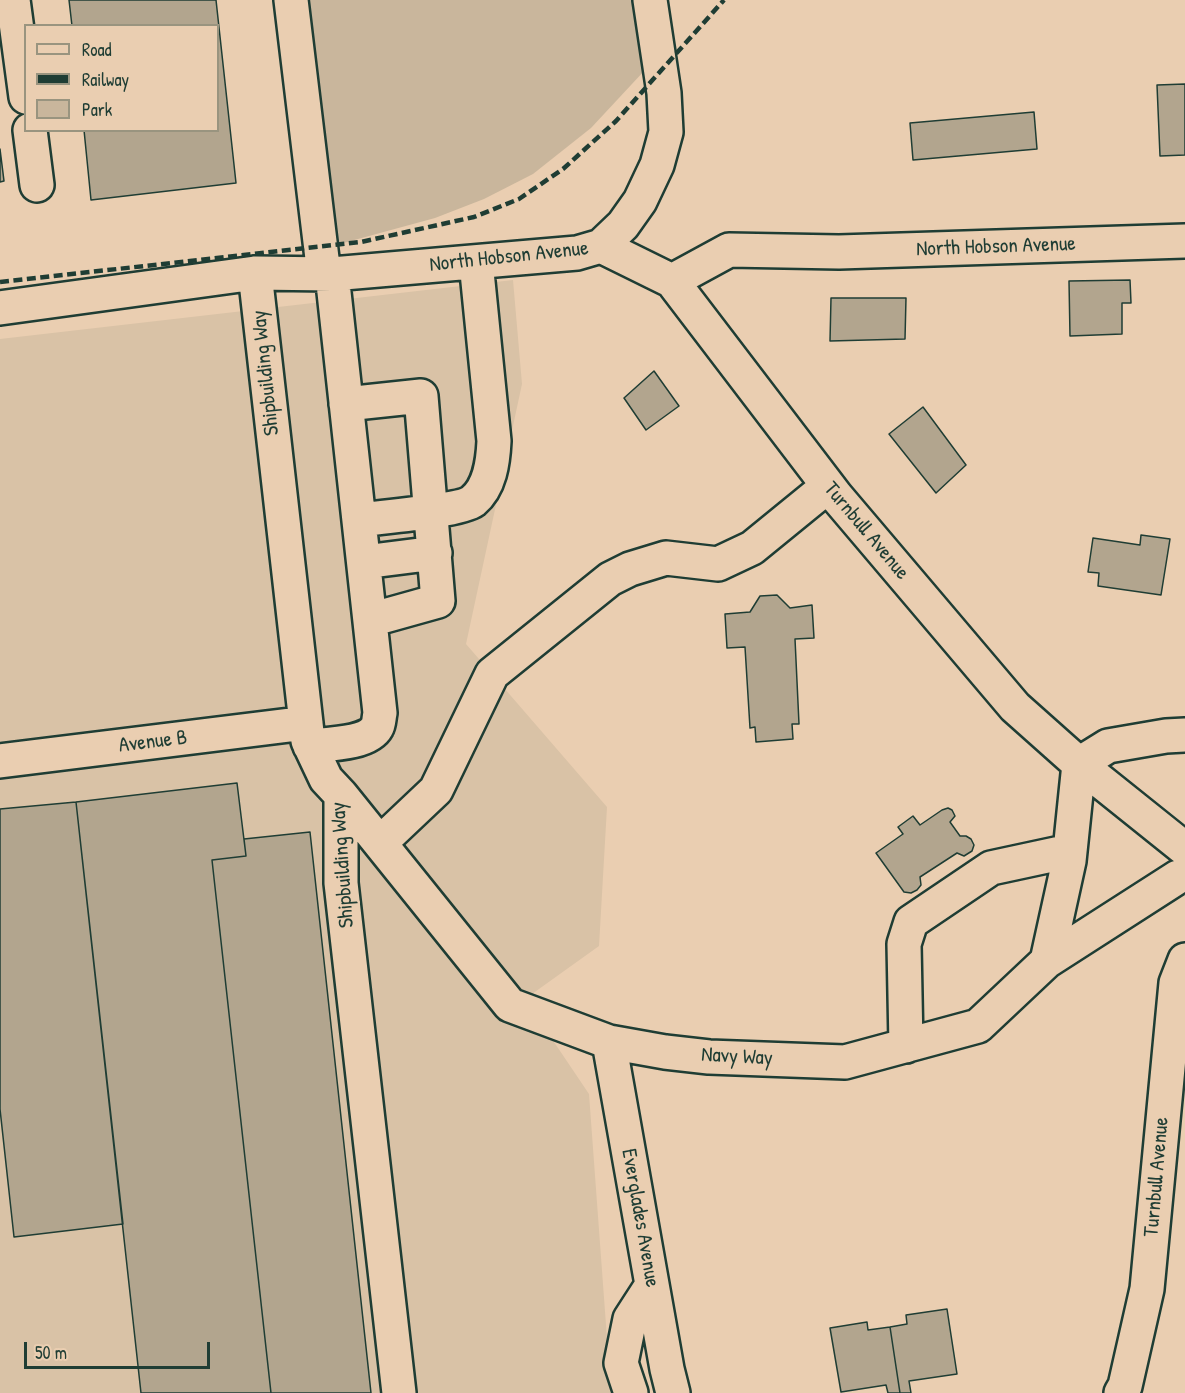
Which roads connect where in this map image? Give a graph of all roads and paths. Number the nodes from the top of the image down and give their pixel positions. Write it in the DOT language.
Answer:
graph roads {
  1 [pos="13,0"];
  2 [pos="291,0"];
  3 [pos="650,0"];
  4 [pos="24,81"];
  5 [pos="30,132"];
  6 [pos="37,185"];
  7 [pos="1185,241"];
  8 [pos="601,246"];
  9 [pos="476,262"];
  10 [pos="255,273"];
  11 [pos="328,275"];
  12 [pos="672,281"];
  13 [pos="0,308"];
  14 [pos="346,404"];
  15 [pos="828,486"];
  16 [pos="431,510"];
  17 [pos="359,520"];
  18 [pos="435,554"];
  19 [pos="364,562"];
  20 [pos="370,620"];
  21 [pos="308,734"];
  22 [pos="1185,735"];
  23 [pos="0,761"];
  24 [pos="1079,764"];
  25 [pos="341,795"];
  26 [pos="380,843"];
  27 [pos="1185,849"];
  28 [pos="1070,851"];
  29 [pos="1185,875"];
  30 [pos="1185,960"];
  31 [pos="1047,961"];
  32 [pos="609,1042"];
  33 [pos="906,1046"];
  34 [pos="652,1285"];
  35 [pos="399,1393"];
  36 [pos="631,1393"];
  37 [pos="673,1393"];
  38 [pos="1121,1393"];
  1 -- 4 [label="street"];
  2 -- 11 [label="street"];
  3 -- 8 [label="street"];
  5 -- 6 [label="street"];
  7 -- 12 [label="street, North Hobson Avenue"];
  8 -- 9 [label="street, North Hobson Avenue"];
  8 -- 12 [label="street, North Hobson Avenue"];
  9 -- 11 [label="street, North Hobson Avenue"];
  9 -- 16 [label="street"];
  10 -- 11 [label="street, North Hobson Avenue"];
  10 -- 13 [label="street, North Hobson Avenue"];
  10 -- 21 [label="street, Shipbuilding Way"];
  11 -- 14 [label="street"];
  12 -- 15 [label="street, Turnbull Avenue"];
  14 -- 16 [label="street"];
  14 -- 17 [label="street"];
  15 -- 24 [label="street, Turnbull Avenue"];
  15 -- 26 [label="street"];
  16 -- 17 [label="street"];
  16 -- 18 [label="street"];
  17 -- 19 [label="street"];
  18 -- 19 [label="street"];
  18 -- 20 [label="street"];
  19 -- 20 [label="street"];
  20 -- 21 [label="street, Avenue B"];
  21 -- 23 [label="street, Avenue B"];
  21 -- 25 [label="street, Shipbuilding Way"];
  22 -- 24 [label="street"];
  24 -- 27 [label="street, Turnbull Avenue"];
  24 -- 28 [label="street"];
  25 -- 26 [label="street, Navy Way"];
  25 -- 35 [label="street, Shipbuilding Way"];
  26 -- 32 [label="street, Navy Way"];
  28 -- 31 [label="street"];
  28 -- 33 [label="street"];
  29 -- 31 [label="street, Navy Way"];
  30 -- 38 [label="street, Turnbull Avenue"];
  31 -- 33 [label="street, Navy Way"];
  32 -- 33 [label="street, Navy Way"];
  32 -- 34 [label="street, Everglades Avenue"];
  34 -- 36 [label="street"];
  34 -- 37 [label="street, Everglades Avenue"];
}
